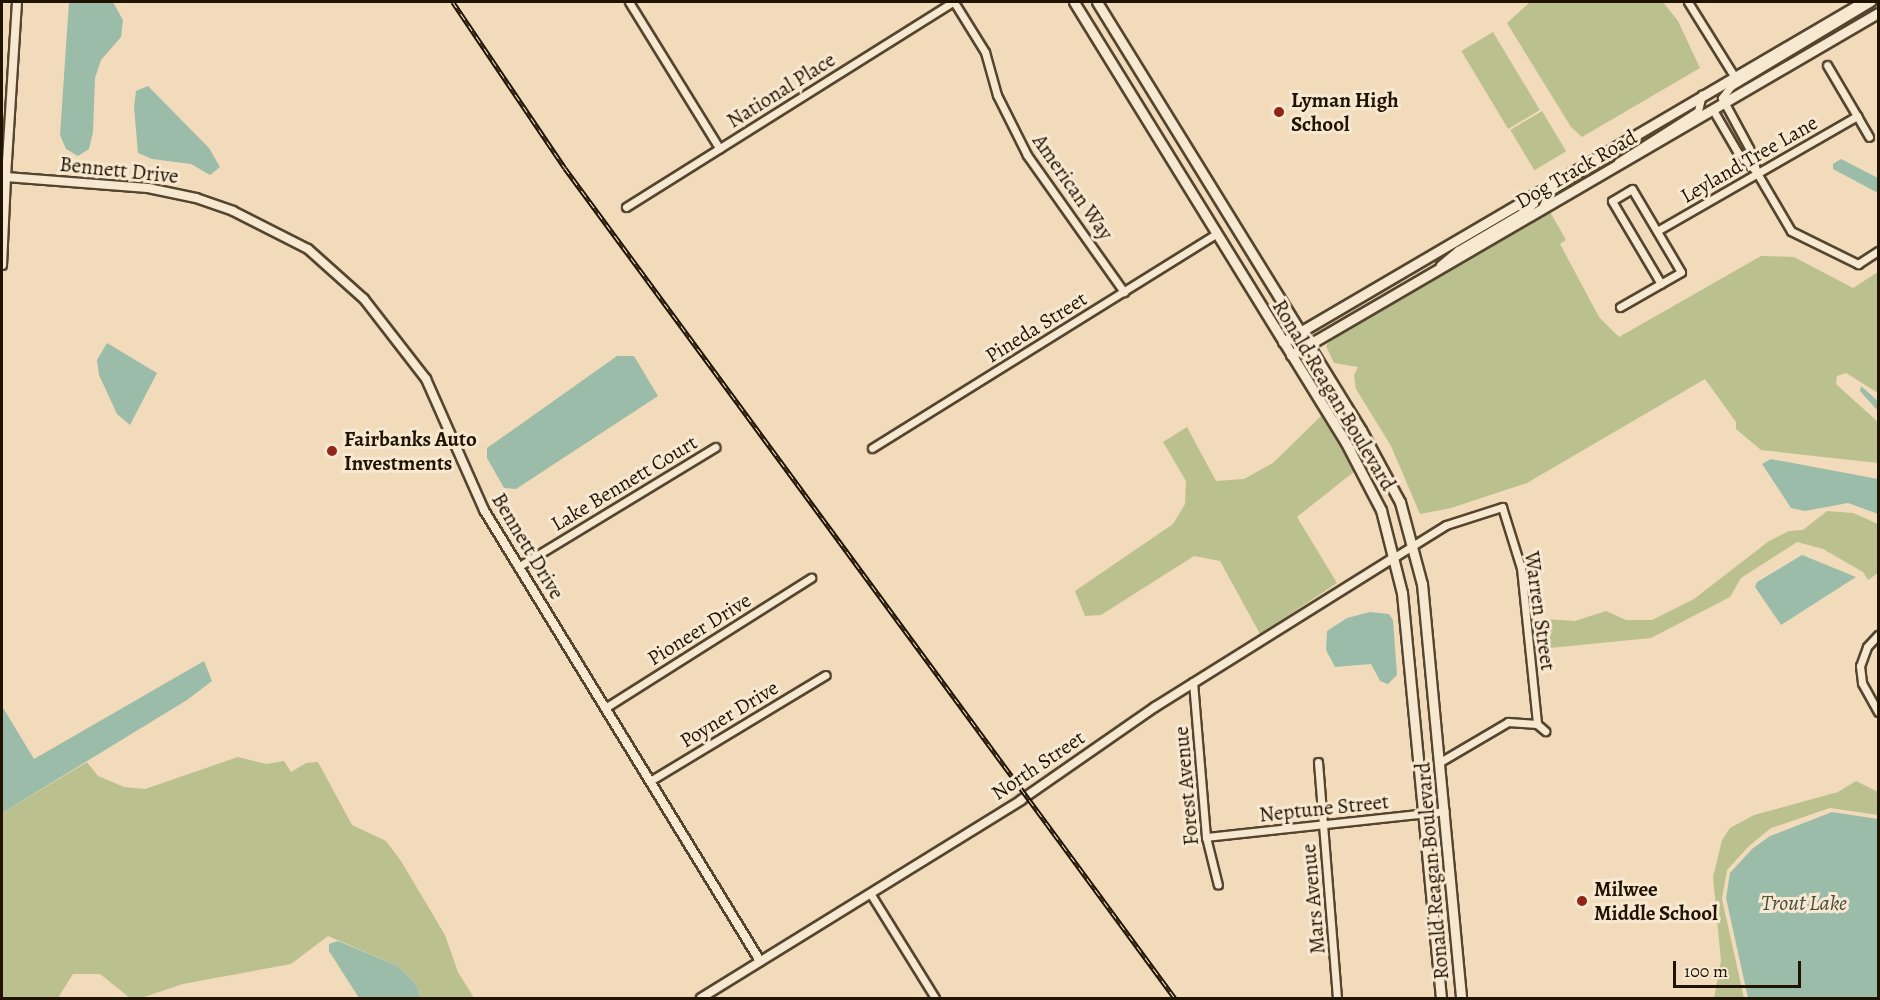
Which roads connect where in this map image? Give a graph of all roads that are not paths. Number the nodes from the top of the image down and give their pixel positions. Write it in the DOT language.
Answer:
graph roads {
  1 [pos="17,2"];
  2 [pos="629,2"];
  3 [pos="954,2"];
  4 [pos="1074,2"];
  5 [pos="1097,2"];
  6 [pos="1688,2"];
  7 [pos="1863,2"];
  8 [pos="1871,2"];
  9 [pos="1878,13"];
  10 [pos="1827,65"];
  11 [pos="1734,76"];
  12 [pos="1702,94"];
  13 [pos="1724,103"];
  14 [pos="1713,110"];
  15 [pos="1857,116"];
  16 [pos="1869,137"];
  17 [pos="1622,142"];
  18 [pos="719,148"];
  19 [pos="1188,149"];
  20 [pos="1172,158"];
  21 [pos="1609,170"];
  22 [pos="1757,173"];
  23 [pos="4,177"];
  24 [pos="1533,194"];
  25 [pos="627,207"];
  26 [pos="1541,210"];
  27 [pos="1657,231"];
  28 [pos="1216,234"];
  29 [pos="1878,251"];
  30 [pos="2,265"];
  31 [pos="1422,280"];
  32 [pos="1660,284"];
  33 [pos="1124,292"];
  34 [pos="1620,307"];
  35 [pos="1301,331"];
  36 [pos="1283,342"];
  37 [pos="1309,345"];
  38 [pos="1291,355"];
  39 [pos="715,447"];
  40 [pos="872,448"];
  41 [pos="1413,546"];
  42 [pos="1393,558"];
  43 [pos="518,567"];
  44 [pos="811,578"];
  45 [pos="1878,635"];
  46 [pos="826,675"];
  47 [pos="1193,682"];
  48 [pos="605,708"];
  49 [pos="1878,712"];
  50 [pos="1537,724"];
  51 [pos="1545,731"];
  52 [pos="1318,762"];
  53 [pos="1440,762"];
  54 [pos="650,781"];
  55 [pos="1445,811"];
  56 [pos="1425,814"];
  57 [pos="1323,825"];
  58 [pos="1206,837"];
  59 [pos="1218,885"];
  60 [pos="870,893"];
  61 [pos="760,961"];
  62 [pos="1337,997"];
  63 [pos="701,999"];
  64 [pos="935,999"];
  65 [pos="1441,999"];
  66 [pos="1461,999"];
  1 -- 23 [label="street"];
  2 -- 18 [label="street"];
  3 -- 18 [label="street, National Place"];
  3 -- 33 [label="street, American Way"];
  4 -- 20 [label="main road, Ronald Reagan Boulevard"];
  5 -- 19 [label="main road, Ronald Reagan Boulevard"];
  6 -- 11 [label="street"];
  7 -- 11 [label="main road, Dog Track Road"];
  8 -- 13 [label="street"];
  9 -- 13 [label="main road, Dog Track Road"];
  10 -- 15 [label="street"];
  11 -- 12 [label="main road, Dog Track Road"];
  12 -- 17 [label="main road, Dog Track Road"];
  12 -- 21 [label="street"];
  13 -- 14 [label="main road, Dog Track Road"];
  13 -- 22 [label="street"];
  14 -- 21 [label="main road, Dog Track Road"];
  14 -- 22 [label="street"];
  15 -- 16 [label="street"];
  15 -- 22 [label="street, Leyland Tree Lane"];
  17 -- 24 [label="main road, Dog Track Road"];
  17 -- 26 [label="street"];
  18 -- 25 [label="street, National Place"];
  19 -- 20 [label="main road"];
  19 -- 35 [label="main road, Ronald Reagan Boulevard"];
  20 -- 28 [label="main road, Ronald Reagan Boulevard"];
  21 -- 26 [label="main road, Dog Track Road"];
  22 -- 27 [label="street, Leyland Tree Lane"];
  22 -- 29 [label="street"];
  23 -- 30 [label="street"];
  23 -- 43 [label="street, Bennett Drive"];
  24 -- 31 [label="street"];
  24 -- 35 [label="main road, Dog Track Road"];
  26 -- 31 [label="main road, Dog Track Road"];
  27 -- 32 [label="street"];
  27 -- 32 [label="street"];
  28 -- 33 [label="street, Pineda Street"];
  28 -- 36 [label="main road, Ronald Reagan Boulevard"];
  31 -- 37 [label="main road, Dog Track Road"];
  32 -- 34 [label="street"];
  33 -- 40 [label="street, Pineda Street"];
  35 -- 36 [label="main road, Dog Track Road"];
  35 -- 37 [label="main road, Ronald Reagan Boulevard"];
  36 -- 38 [label="main road, Ronald Reagan Boulevard"];
  37 -- 38 [label="main road, Dog Track Road"];
  37 -- 41 [label="main road, Ronald Reagan Boulevard"];
  38 -- 42 [label="main road, Ronald Reagan Boulevard"];
  39 -- 43 [label="street, Lake Bennett Court"];
  41 -- 42 [label="street, Warren Street"];
  41 -- 50 [label="street, Warren Street"];
  41 -- 53 [label="main road, Ronald Reagan Boulevard"];
  42 -- 47 [label="street, North Street"];
  42 -- 56 [label="main road, Ronald Reagan Boulevard"];
  43 -- 48 [label="street, Bennett Drive"];
  44 -- 48 [label="street, Pioneer Drive"];
  45 -- 49 [label="street"];
  46 -- 54 [label="street, Poyner Drive"];
  47 -- 58 [label="street, Forest Avenue"];
  47 -- 60 [label="street, North Street"];
  48 -- 54 [label="street, Bennett Drive"];
  50 -- 51 [label="street"];
  50 -- 53 [label="street"];
  52 -- 57 [label="street, Mars Avenue"];
  53 -- 55 [label="main road, Ronald Reagan Boulevard"];
  54 -- 61 [label="street, Bennett Drive"];
  55 -- 56 [label="street, Neptune Street"];
  55 -- 66 [label="main road, Ronald Reagan Boulevard"];
  56 -- 57 [label="street, Neptune Street"];
  56 -- 65 [label="main road, Ronald Reagan Boulevard"];
  57 -- 58 [label="street, Neptune Street"];
  57 -- 62 [label="street, Mars Avenue"];
  58 -- 59 [label="street, Forest Avenue"];
  60 -- 61 [label="street, North Street"];
  60 -- 64 [label="street"];
  61 -- 63 [label="street, North Street"];
}
